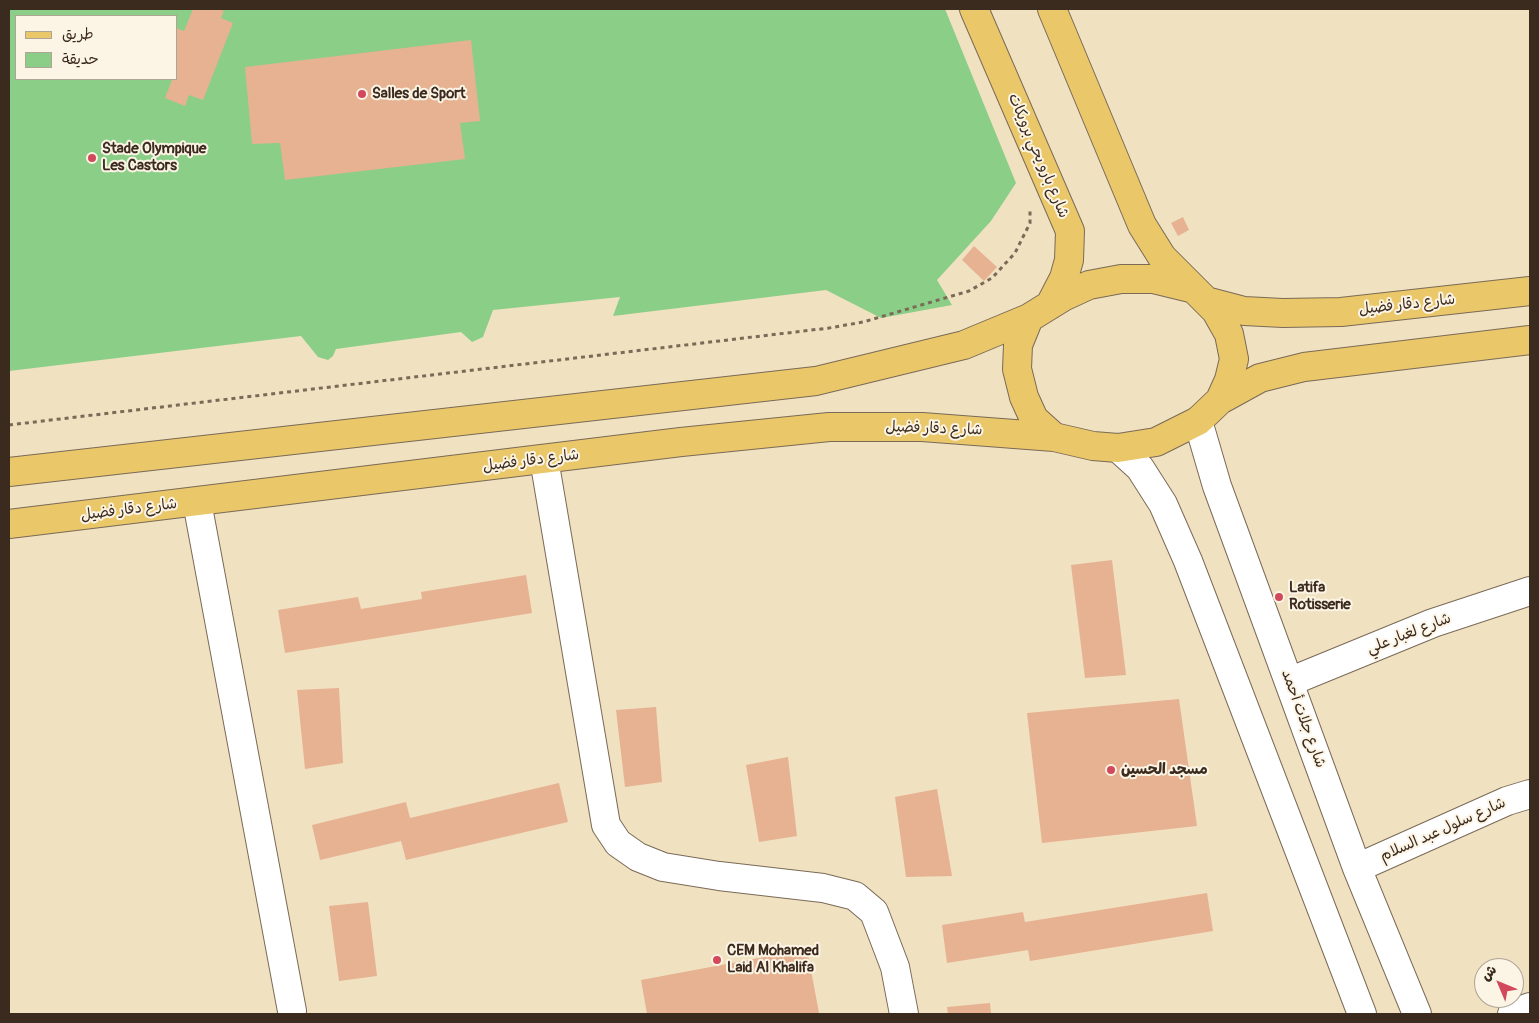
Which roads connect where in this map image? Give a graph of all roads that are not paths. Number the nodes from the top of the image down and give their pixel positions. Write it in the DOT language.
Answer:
graph roads {
  1 [pos="974,9"];
  2 [pos="1052,9"];
  3 [pos="1530,291"];
  4 [pos="1200,295"];
  5 [pos="1040,312"];
  6 [pos="1530,340"];
  7 [pos="1220,400"];
  8 [pos="1198,421"];
  9 [pos="1054,437"];
  10 [pos="1118,448"];
  11 [pos="544,459"];
  12 [pos="9,472"];
  13 [pos="197,502"];
  14 [pos="9,524"];
  15 [pos="1530,591"];
  16 [pos="1289,682"];
  17 [pos="1530,794"];
  18 [pos="1357,868"];
  19 [pos="1530,1007"];
  20 [pos="285,1013"];
  21 [pos="904,1014"];
  22 [pos="1362,1014"];
  23 [pos="1417,1014"];
  24 [pos="1512,1014"];
  1 -- 5 [label="main road, شارع بارو يحي برويكات"];
  2 -- 4 [label="main road"];
  3 -- 4 [label="main road, شارع دقار فضيل"];
  4 -- 5 [label="main road, شارع دقار فضيل"];
  4 -- 7 [label="main road"];
  5 -- 9 [label="main road, شارع بارو يحي برويكات"];
  5 -- 12 [label="main road"];
  6 -- 7 [label="main road"];
  7 -- 8 [label="main road, شارع دقار فضيل"];
  8 -- 10 [label="main road, شارع دقار فضيل"];
  8 -- 16 [label="street, شارع جلات أحمد"];
  9 -- 10 [label="main road, شارع دقار فضيل"];
  9 -- 11 [label="main road, شارع دقار فضيل"];
  10 -- 22 [label="street"];
  11 -- 13 [label="main road, شارع دقار فضيل"];
  11 -- 21 [label="street"];
  13 -- 14 [label="main road, شارع دقار فضيل"];
  13 -- 20 [label="street"];
  15 -- 16 [label="street, شارع لغبار علي"];
  16 -- 18 [label="street, شارع جلات أحمد"];
  17 -- 18 [label="street, شارع سلول عبد السلام"];
  18 -- 23 [label="street, شارع جلات أحمد"];
  19 -- 24 [label="street"];
}
